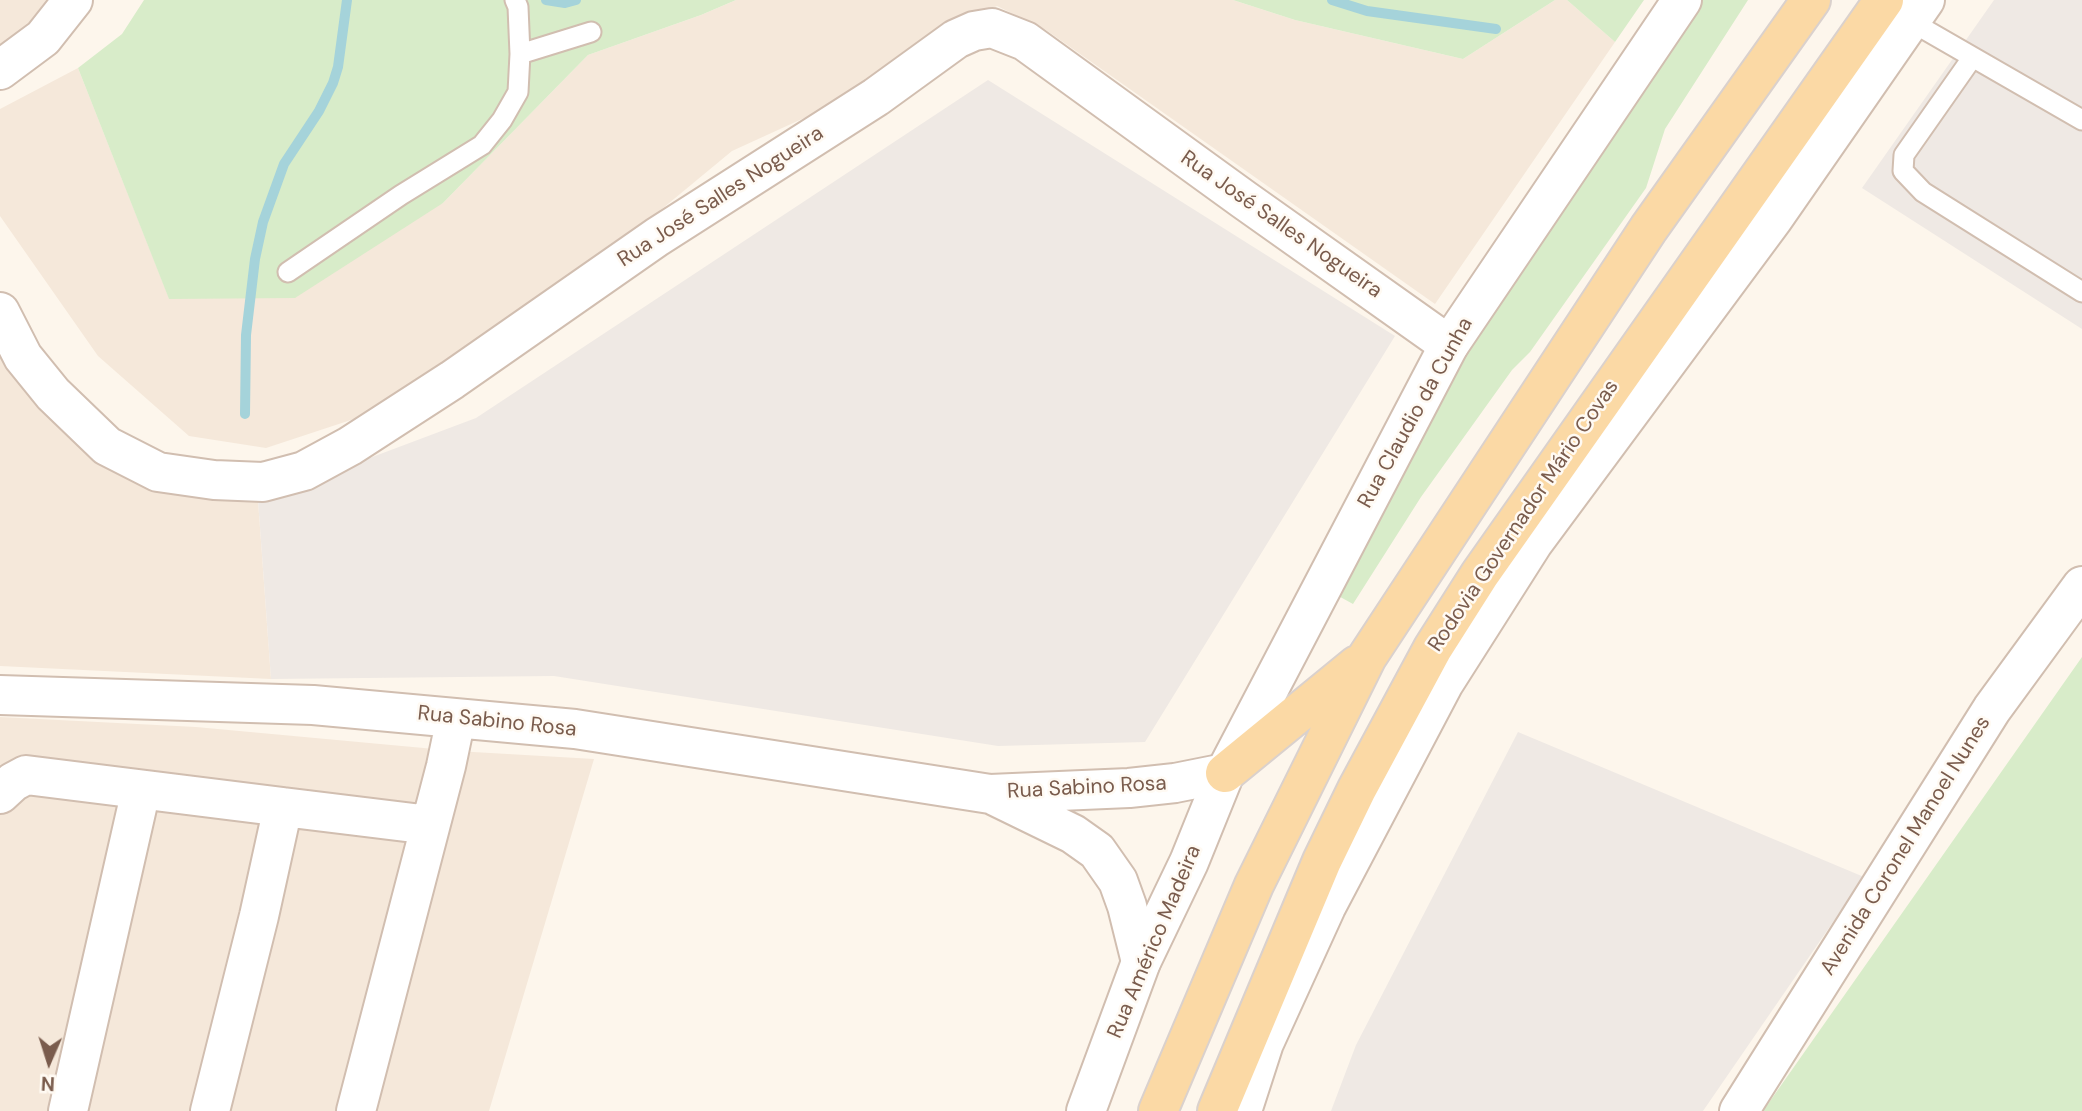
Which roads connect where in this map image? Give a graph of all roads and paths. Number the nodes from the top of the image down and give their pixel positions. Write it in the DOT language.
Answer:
graph roads {
  1 [pos="74,0"];
  2 [pos="515,0"];
  3 [pos="1682,0"];
  4 [pos="1811,0"];
  5 [pos="1906,7"];
  6 [pos="591,32"];
  7 [pos="520,54"];
  8 [pos="1972,58"];
  9 [pos="0,70"];
  10 [pos="2082,120"];
  11 [pos="288,272"];
  12 [pos="2082,292"];
  13 [pos="0,312"];
  14 [pos="1449,345"];
  15 [pos="2082,586"];
  16 [pos="1367,657"];
  17 [pos="0,695"];
  18 [pos="456,718"];
  19 [pos="1225,773"];
  20 [pos="141,790"];
  21 [pos="0,794"];
  22 [pos="990,794"];
  23 [pos="283,807"];
  24 [pos="430,825"];
  25 [pos="1141,962"];
  26 [pos="1083,1108"];
  27 [pos="68,1111"];
  28 [pos="210,1111"];
  29 [pos="356,1111"];
  30 [pos="1158,1111"];
  31 [pos="1217,1111"];
  32 [pos="1242,1111"];
  33 [pos="1739,1111"];
  1 -- 9 [label="street"];
  2 -- 7 [label="lane"];
  3 -- 14 [label="street, Rua Claudio da Cunha"];
  4 -- 16 [label="main road"];
  5 -- 8 [label="lane"];
  5 -- 31 [label="main road, Rodovia Governador Mário Covas"];
  5 -- 32 [label="street"];
  6 -- 7 [label="lane"];
  7 -- 11 [label="lane"];
  8 -- 10 [label="lane"];
  8 -- 12 [label="lane"];
  13 -- 14 [label="street, Rua José Salles Nogueira"];
  14 -- 19 [label="street, Rua Claudio da Cunha"];
  15 -- 33 [label="street, Avenida Coronel Manoel Nunes"];
  16 -- 19 [label="main road"];
  16 -- 30 [label="main road"];
  17 -- 18 [label="street, Rua Sabino Rosa"];
  18 -- 22 [label="street, Rua Sabino Rosa"];
  18 -- 24 [label="street"];
  19 -- 22 [label="street, Rua Sabino Rosa"];
  19 -- 25 [label="street, Rua Américo Madeira"];
  20 -- 21 [label="street"];
  20 -- 23 [label="street"];
  20 -- 27 [label="street"];
  22 -- 25 [label="street, Rua Sabino Rosa"];
  23 -- 24 [label="street"];
  23 -- 28 [label="street"];
  24 -- 29 [label="street"];
  25 -- 26 [label="street, Rua Américo Madeira"];
}
